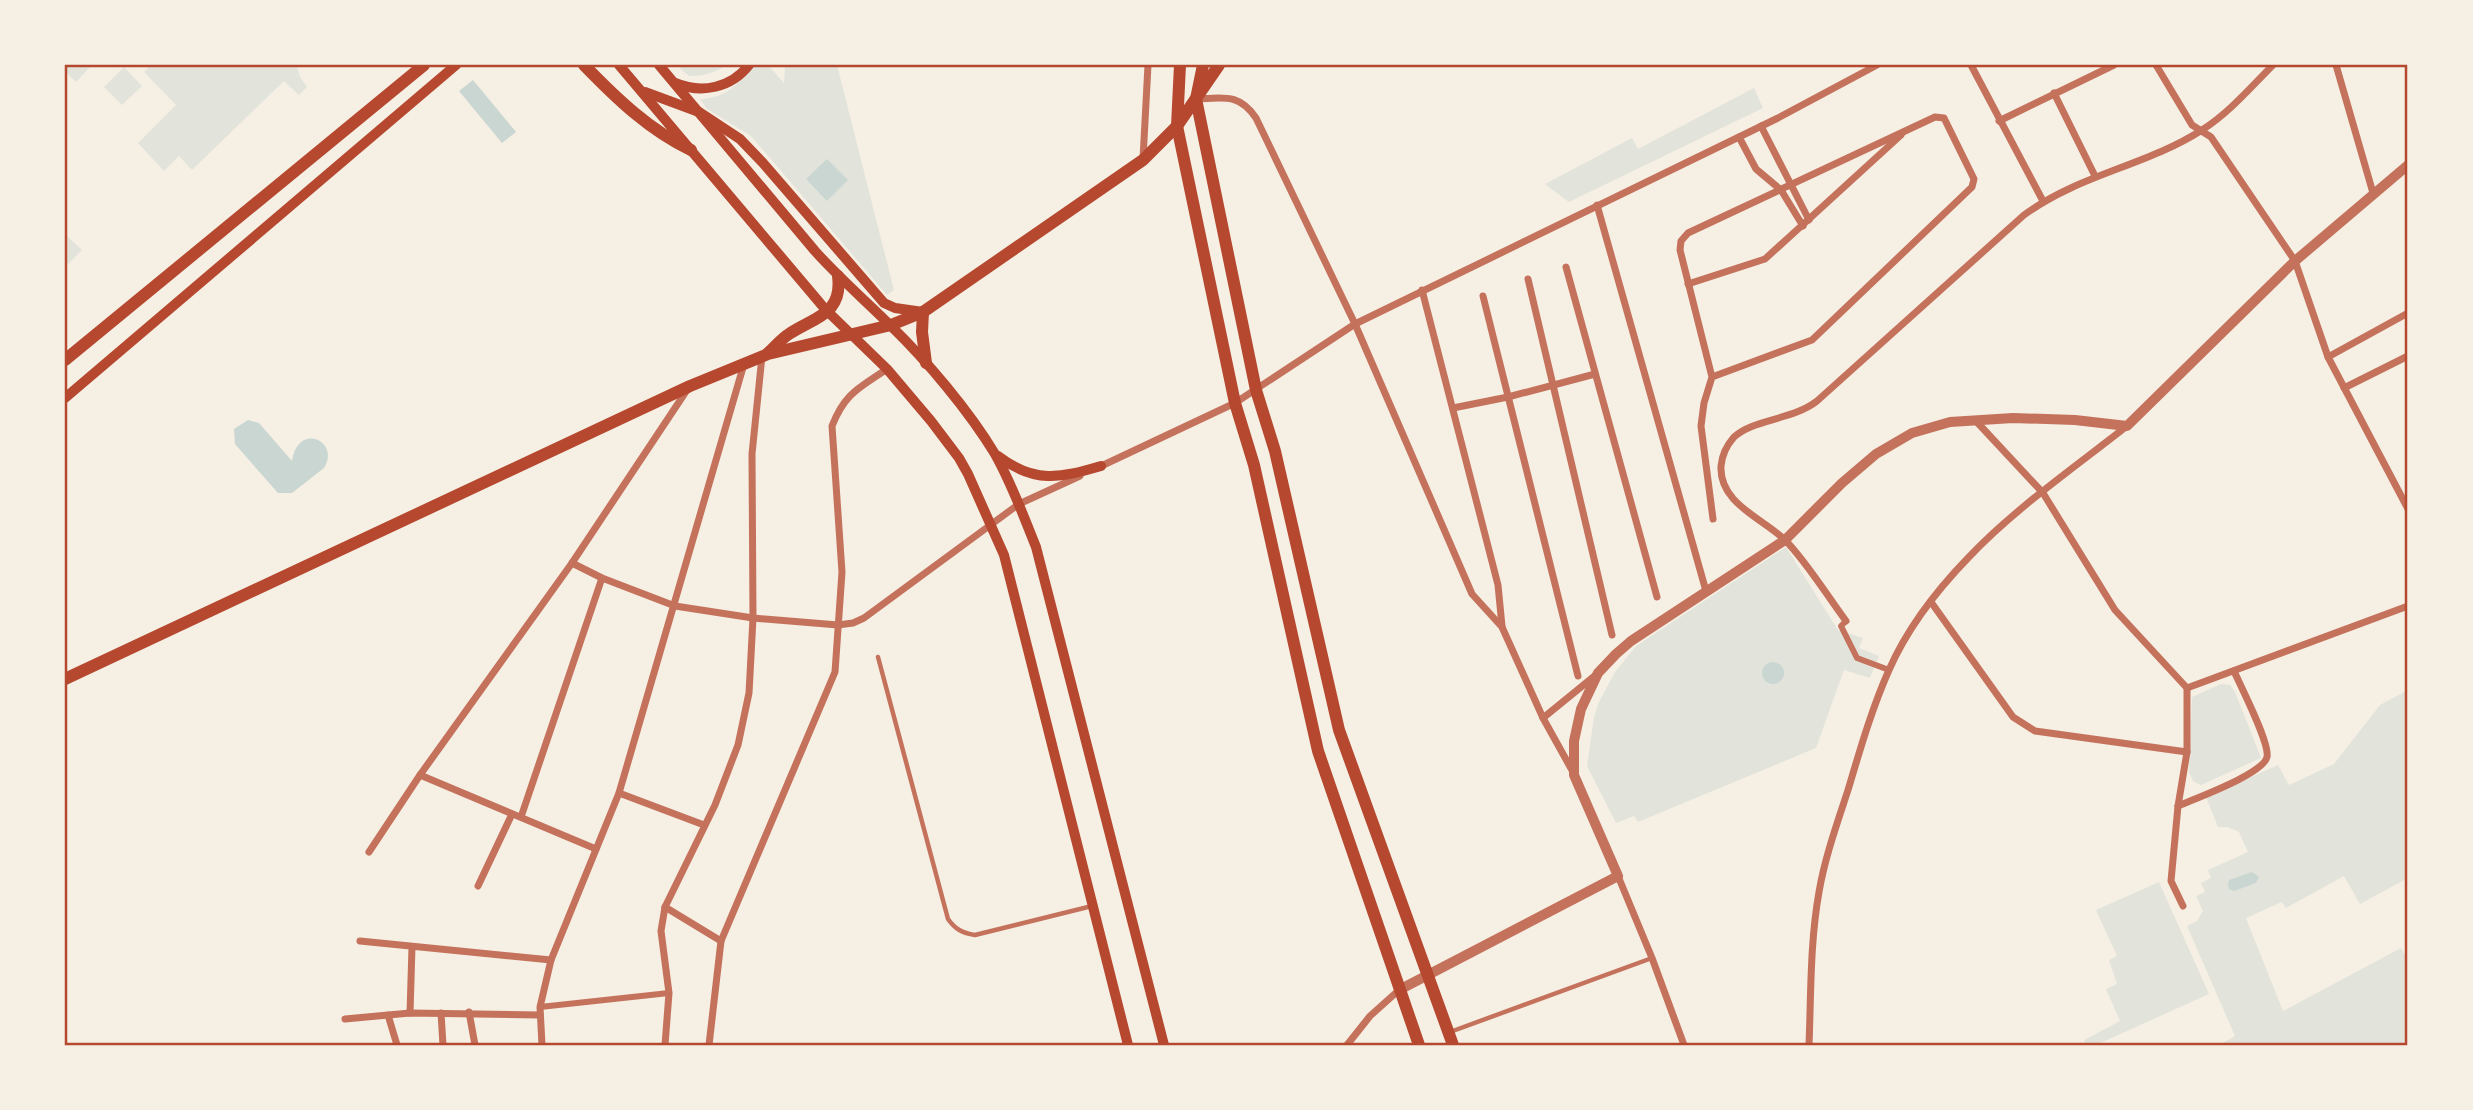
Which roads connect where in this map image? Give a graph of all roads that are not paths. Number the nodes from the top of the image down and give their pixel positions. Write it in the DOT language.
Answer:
graph roads {
  1 [pos="424,65"];
  2 [pos="456,65"];
  3 [pos="584,65"];
  4 [pos="619,65"];
  5 [pos="659,65"];
  6 [pos="749,65"];
  7 [pos="1148,65"];
  8 [pos="1180,65"];
  9 [pos="1203,65"];
  10 [pos="1219,65"];
  11 [pos="1877,65"];
  12 [pos="1970,65"];
  13 [pos="2114,65"];
  14 [pos="2156,65"];
  15 [pos="2273,65"];
  16 [pos="2336,65"];
  17 [pos="675,83"];
  18 [pos="642,91"];
  19 [pos="2053,93"];
  20 [pos="1196,99"];
  21 [pos="699,112"];
  22 [pos="1999,121"];
  23 [pos="1177,126"];
  24 [pos="1761,126"];
  25 [pos="1907,130"];
  26 [pos="2200,132"];
  27 [pos="1739,136"];
  28 [pos="691,150"];
  29 [pos="1143,160"];
  30 [pos="2408,165"];
  31 [pos="2095,176"];
  32 [pos="1791,185"];
  33 [pos="1781,190"];
  34 [pos="2373,193"];
  35 [pos="2043,201"];
  36 [pos="1597,205"];
  37 [pos="1806,223"];
  38 [pos="2295,261"];
  39 [pos="1566,267"];
  40 [pos="838,276"];
  41 [pos="1528,279"];
  42 [pos="1688,284"];
  43 [pos="1422,290"];
  44 [pos="1483,296"];
  45 [pos="828,311"];
  46 [pos="923,312"];
  47 [pos="2408,313"];
  48 [pos="1355,324"];
  49 [pos="891,325"];
  50 [pos="854,335"];
  51 [pos="765,355"];
  52 [pos="2408,356"];
  53 [pos="2328,357"];
  54 [pos="65,360"];
  55 [pos="744,363"];
  56 [pos="926,363"];
  57 [pos="887,369"];
  58 [pos="1595,374"];
  59 [pos="1712,377"];
  60 [pos="1553,385"];
  61 [pos="690,386"];
  62 [pos="2344,388"];
  63 [pos="1256,390"];
  64 [pos="1508,397"];
  65 [pos="65,398"];
  66 [pos="1235,403"];
  67 [pos="1452,408"];
  68 [pos="1975,420"];
  69 [pos="2127,426"];
  70 [pos="993,452"];
  71 [pos="1101,466"];
  72 [pos="2043,493"];
  73 [pos="1019,504"];
  74 [pos="2408,509"];
  75 [pos="1713,519"];
  76 [pos="991,524"];
  77 [pos="1785,540"];
  78 [pos="572,563"];
  79 [pos="602,578"];
  80 [pos="1706,591"];
  81 [pos="1657,597"];
  82 [pos="1931,602"];
  83 [pos="675,606"];
  84 [pos="2408,606"];
  85 [pos="753,618"];
  86 [pos="1846,621"];
  87 [pos="838,625"];
  88 [pos="1502,626"];
  89 [pos="1612,635"];
  90 [pos="878,657"];
  91 [pos="1889,670"];
  92 [pos="2234,671"];
  93 [pos="1598,673"];
  94 [pos="1578,676"];
  95 [pos="65,679"];
  96 [pos="2187,688"];
  97 [pos="1543,718"];
  98 [pos="2187,752"];
  99 [pos="420,775"];
  100 [pos="1574,775"];
  101 [pos="619,793"];
  102 [pos="2178,806"];
  103 [pos="512,814"];
  104 [pos="521,817"];
  105 [pos="704,825"];
  106 [pos="596,849"];
  107 [pos="369,852"];
  108 [pos="1618,876"];
  109 [pos="478,886"];
  110 [pos="1093,906"];
  111 [pos="2183,906"];
  112 [pos="665,907"];
  113 [pos="360,941"];
  114 [pos="721,941"];
  115 [pos="412,947"];
  116 [pos="1652,958"];
  117 [pos="551,960"];
  118 [pos="1427,975"];
  119 [pos="1399,990"];
  120 [pos="669,993"];
  121 [pos="540,1011"];
  122 [pos="469,1012"];
  123 [pos="410,1013"];
  124 [pos="441,1013"];
  125 [pos="388,1015"];
  126 [pos="345,1019"];
  127 [pos="1451,1039"];
  128 [pos="397,1045"];
  129 [pos="443,1045"];
  130 [pos="475,1045"];
  131 [pos="542,1045"];
  132 [pos="665,1045"];
  133 [pos="709,1045"];
  134 [pos="1128,1045"];
  135 [pos="1164,1045"];
  136 [pos="1347,1045"];
  137 [pos="1419,1045"];
  138 [pos="1684,1045"];
  139 [pos="1809,1045"];
  1 -- 54 [label="main road"];
  2 -- 65 [label="main road"];
  3 -- 28 [label="main road"];
  4 -- 18 [label="main road"];
  5 -- 17 [label="main road"];
  6 -- 17 [label="main road"];
  7 -- 29 [label="street"];
  8 -- 23 [label="main road"];
  9 -- 20 [label="main road"];
  10 -- 20 [label="main road"];
  11 -- 24 [label="street"];
  12 -- 22 [label="street"];
  13 -- 19 [label="street"];
  14 -- 26 [label="street"];
  15 -- 26 [label="street"];
  16 -- 34 [label="street"];
  17 -- 21 [label="main road"];
  18 -- 21 [label="main road"];
  18 -- 28 [label="main road"];
  19 -- 22 [label="street"];
  19 -- 31 [label="street"];
  20 -- 23 [label="main road"];
  20 -- 48 [label="street"];
  20 -- 63 [label="main road"];
  21 -- 40 [label="main road"];
  21 -- 46 [label="main road"];
  22 -- 35 [label="street"];
  23 -- 29 [label="main road"];
  23 -- 66 [label="main road"];
  24 -- 27 [label="street"];
  24 -- 32 [label="street"];
  25 -- 32 [label="street"];
  25 -- 37 [label="street"];
  25 -- 59 [label="street"];
  26 -- 31 [label="street"];
  26 -- 38 [label="street"];
  27 -- 33 [label="street"];
  27 -- 36 [label="street"];
  28 -- 45 [label="main road"];
  29 -- 46 [label="main road"];
  30 -- 34 [label="street"];
  31 -- 35 [label="street"];
  32 -- 33 [label="street"];
  32 -- 37 [label="street"];
  33 -- 37 [label="street"];
  33 -- 42 [label="street"];
  34 -- 38 [label="street"];
  35 -- 77 [label="street"];
  36 -- 43 [label="street"];
  36 -- 80 [label="street"];
  37 -- 42 [label="street"];
  38 -- 53 [label="street"];
  38 -- 69 [label="street"];
  39 -- 58 [label="street"];
  40 -- 45 [label="main road"];
  40 -- 49 [label="main road"];
  41 -- 60 [label="street"];
  42 -- 59 [label="street"];
  43 -- 48 [label="street"];
  43 -- 67 [label="street"];
  44 -- 64 [label="street"];
  45 -- 50 [label="main road"];
  45 -- 51 [label="main road"];
  46 -- 49 [label="main road"];
  46 -- 56 [label="main road"];
  47 -- 53 [label="street"];
  48 -- 63 [label="street"];
  48 -- 88 [label="street"];
  49 -- 50 [label="main road"];
  49 -- 56 [label="main road"];
  50 -- 51 [label="main road"];
  50 -- 57 [label="main road"];
  51 -- 55 [label="main road"];
  51 -- 85 [label="street"];
  52 -- 62 [label="street"];
  53 -- 62 [label="street"];
  55 -- 61 [label="main road"];
  55 -- 83 [label="street"];
  56 -- 70 [label="main road"];
  57 -- 76 [label="main road"];
  57 -- 87 [label="street"];
  58 -- 60 [label="street"];
  58 -- 81 [label="street"];
  59 -- 75 [label="street"];
  60 -- 64 [label="street"];
  60 -- 89 [label="street"];
  61 -- 78 [label="street"];
  61 -- 95 [label="main road"];
  62 -- 74 [label="street"];
  63 -- 66 [label="street"];
  63 -- 118 [label="main road"];
  64 -- 67 [label="street"];
  64 -- 94 [label="street"];
  66 -- 71 [label="street"];
  66 -- 119 [label="main road"];
  67 -- 88 [label="street"];
  68 -- 69 [label="street"];
  68 -- 72 [label="street"];
  68 -- 77 [label="street"];
  69 -- 72 [label="street"];
  70 -- 71 [label="main road"];
  70 -- 73 [label="main road"];
  71 -- 73 [label="street"];
  72 -- 82 [label="street"];
  72 -- 96 [label="street"];
  73 -- 76 [label="street"];
  73 -- 135 [label="main road"];
  76 -- 87 [label="street"];
  76 -- 110 [label="main road"];
  77 -- 80 [label="street"];
  77 -- 86 [label="street"];
  78 -- 79 [label="street"];
  78 -- 99 [label="street"];
  79 -- 83 [label="street"];
  79 -- 104 [label="street"];
  80 -- 93 [label="street"];
  82 -- 91 [label="street"];
  82 -- 98 [label="street"];
  83 -- 85 [label="street"];
  83 -- 101 [label="street"];
  84 -- 92 [label="street"];
  85 -- 87 [label="street"];
  85 -- 105 [label="street"];
  86 -- 91 [label="street"];
  87 -- 114 [label="street"];
  88 -- 97 [label="street"];
  90 -- 110 [label="lane"];
  91 -- 139 [label="street"];
  92 -- 96 [label="street"];
  92 -- 102 [label="street"];
  93 -- 97 [label="street"];
  93 -- 100 [label="street"];
  96 -- 98 [label="street"];
  97 -- 100 [label="street"];
  98 -- 102 [label="street"];
  99 -- 103 [label="street"];
  99 -- 107 [label="street"];
  100 -- 108 [label="street"];
  101 -- 105 [label="street"];
  101 -- 106 [label="street"];
  102 -- 111 [label="street"];
  103 -- 104 [label="street"];
  103 -- 109 [label="street"];
  104 -- 106 [label="street"];
  105 -- 112 [label="street"];
  106 -- 117 [label="street"];
  108 -- 116 [label="street"];
  108 -- 118 [label="street"];
  110 -- 134 [label="main road"];
  112 -- 114 [label="street"];
  112 -- 120 [label="street"];
  113 -- 115 [label="street"];
  114 -- 133 [label="street"];
  115 -- 117 [label="street"];
  115 -- 123 [label="street"];
  116 -- 127 [label="lane"];
  116 -- 138 [label="street"];
  117 -- 121 [label="street"];
  118 -- 119 [label="street"];
  118 -- 127 [label="main road"];
  119 -- 136 [label="street"];
  119 -- 137 [label="main road"];
  120 -- 121 [label="street"];
  120 -- 132 [label="street"];
  121 -- 122 [label="street"];
  121 -- 131 [label="street"];
  122 -- 124 [label="street"];
  122 -- 130 [label="street"];
  123 -- 124 [label="street"];
  123 -- 125 [label="street"];
  124 -- 129 [label="street"];
  125 -- 126 [label="street"];
  125 -- 128 [label="street"];
}
